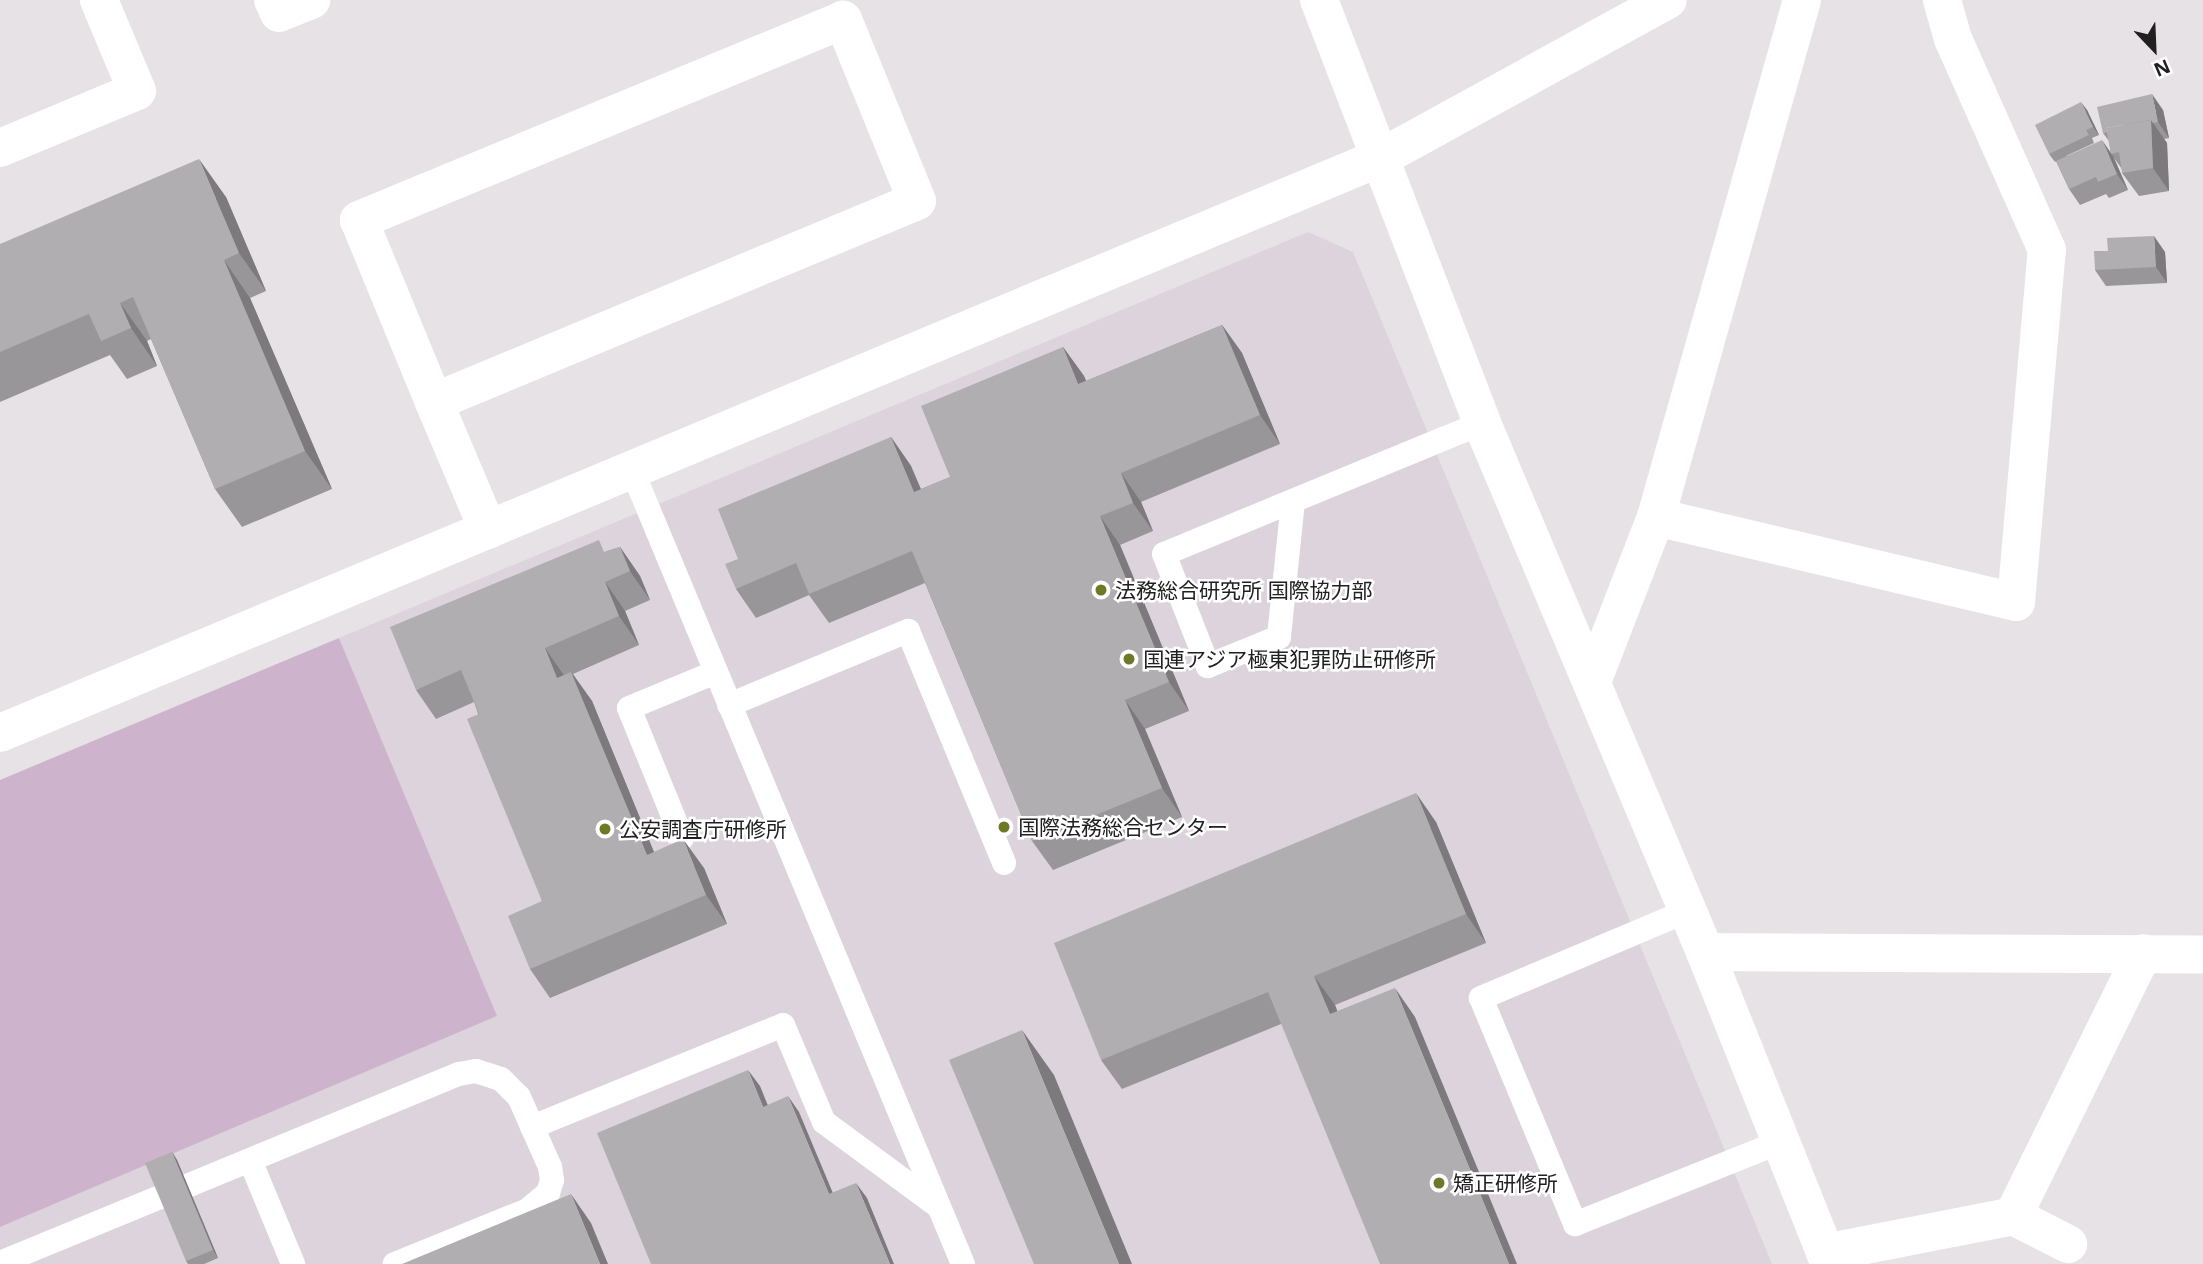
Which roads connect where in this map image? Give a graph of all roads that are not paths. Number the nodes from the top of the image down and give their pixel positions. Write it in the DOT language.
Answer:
graph roads {
  1 [pos="99,0"];
  2 [pos="273,0"];
  3 [pos="313,0"];
  4 [pos="1319,0"];
  5 [pos="1668,0"];
  6 [pos="1802,0"];
  7 [pos="1942,0"];
  8 [pos="0,148"];
  9 [pos="1382,158"];
  10 [pos="434,402"];
  11 [pos="1482,423"];
  12 [pos="632,470"];
  13 [pos="1293,501"];
  14 [pos="1656,517"];
  15 [pos="488,530"];
  16 [pos="716,672"];
  17 [pos="1592,682"];
  18 [pos="729,705"];
  19 [pos="0,733"];
  20 [pos="682,838"];
  21 [pos="1003,863"];
  22 [pos="1687,911"];
  23 [pos="1705,953"];
  24 [pos="2143,953"];
  25 [pos="2203,955"];
  26 [pos="532,1127"];
  27 [pos="1780,1142"];
  28 [pos="250,1160"];
  29 [pos="939,1206"];
  30 [pos="2013,1216"];
  31 [pos="2068,1244"];
  32 [pos="1827,1259"];
  33 [pos="0,1263"];
  34 [pos="293,1264"];
  35 [pos="395,1264"];
  36 [pos="963,1264"];
  1 -- 8 [label="street"];
  2 -- 3 [label="street"];
  4 -- 9 [label="street"];
  5 -- 9 [label="street"];
  6 -- 14 [label="street"];
  7 -- 14 [label="street"];
  9 -- 11 [label="street"];
  9 -- 12 [label="street"];
  10 -- 10 [label="street"];
  10 -- 15 [label="street"];
  11 -- 13 [label="lane"];
  11 -- 17 [label="street"];
  12 -- 15 [label="street"];
  12 -- 16 [label="lane"];
  13 -- 13 [label="lane"];
  14 -- 17 [label="street"];
  15 -- 19 [label="street"];
  16 -- 18 [label="lane"];
  16 -- 20 [label="lane"];
  17 -- 22 [label="street"];
  18 -- 21 [label="lane"];
  18 -- 29 [label="lane"];
  22 -- 23 [label="street"];
  22 -- 27 [label="lane"];
  23 -- 24 [label="street"];
  23 -- 27 [label="street"];
  24 -- 25 [label="street"];
  24 -- 30 [label="street"];
  26 -- 28 [label="lane"];
  26 -- 29 [label="lane"];
  26 -- 35 [label="lane"];
  27 -- 32 [label="street"];
  28 -- 33 [label="lane"];
  28 -- 34 [label="lane"];
  29 -- 36 [label="lane"];
  30 -- 31 [label="street"];
  30 -- 32 [label="street"];
}
